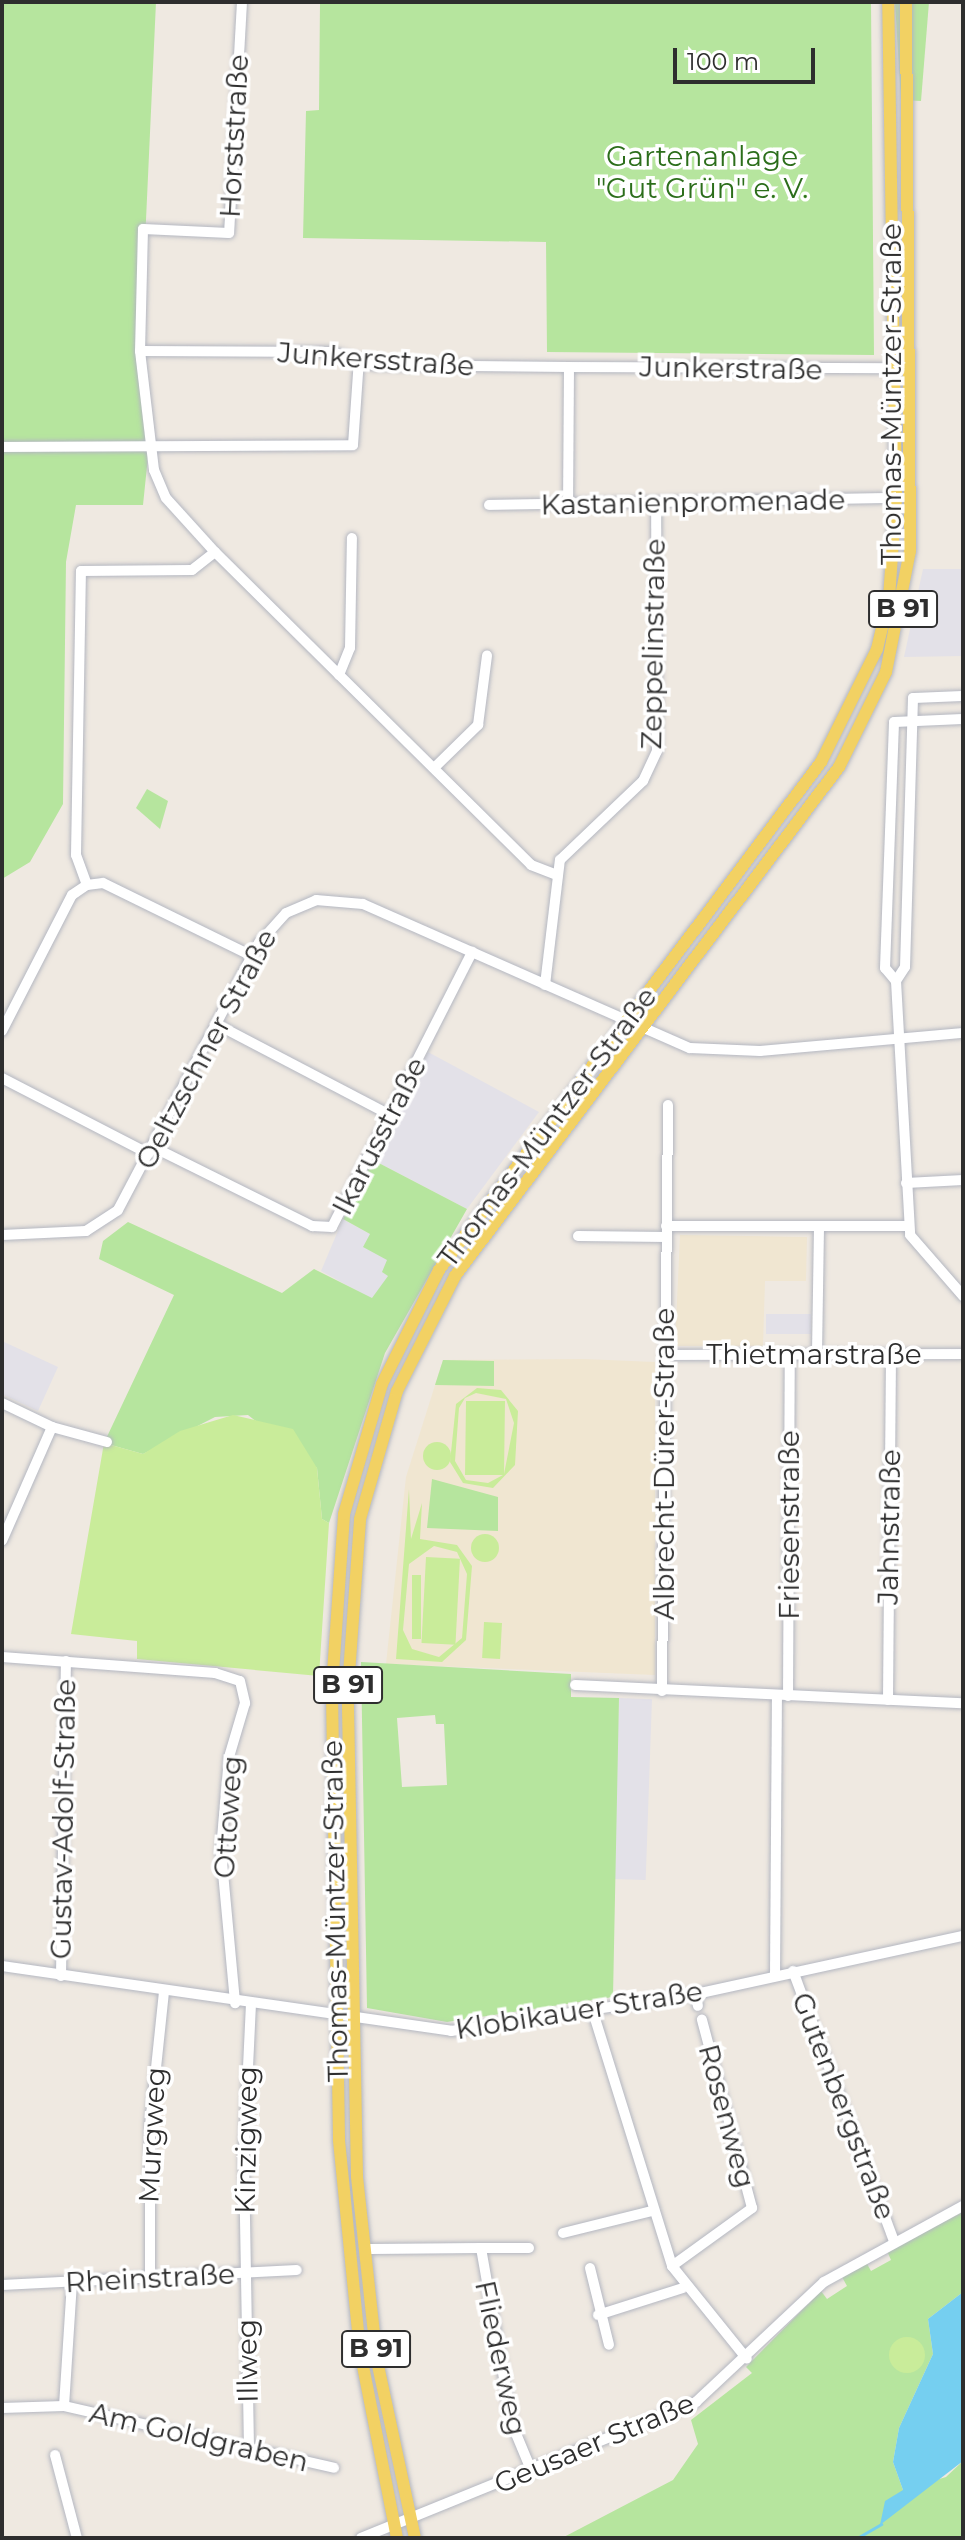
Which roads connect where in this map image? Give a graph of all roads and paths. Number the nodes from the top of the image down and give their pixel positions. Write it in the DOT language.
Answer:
graph roads {
  1 [pos="242,2"];
  2 [pos="888,2"];
  3 [pos="906,2"];
  4 [pos="140,351"];
  5 [pos="359,359"];
  6 [pos="569,367"];
  7 [pos="894,368"];
  8 [pos="2,447"];
  9 [pos="149,447"];
  10 [pos="896,498"];
  11 [pos="656,504"];
  12 [pos="489,505"];
  13 [pos="568,506"];
  14 [pos="352,538"];
  15 [pos="215,552"];
  16 [pos="487,656"];
  17 [pos="339,675"];
  18 [pos="963,696"];
  19 [pos="911,719"];
  20 [pos="963,719"];
  21 [pos="434,768"];
  22 [pos="554,874"];
  23 [pos="87,885"];
  24 [pos="472,952"];
  25 [pos="252,956"];
  26 [pos="896,981"];
  27 [pos="545,985"];
  28 [pos="627,1020"];
  29 [pos="216,1024"];
  30 [pos="643,1030"];
  31 [pos="2,1031"];
  32 [pos="963,1033"];
  33 [pos="896,1039"];
  34 [pos="2,1078"];
  35 [pos="668,1105"];
  36 [pos="390,1115"];
  37 [pos="151,1150"];
  38 [pos="963,1180"];
  39 [pos="906,1183"];
  40 [pos="909,1226"];
  41 [pos="819,1229"];
  42 [pos="666,1231"];
  43 [pos="2,1235"];
  44 [pos="578,1236"];
  45 [pos="963,1296"];
  46 [pos="790,1354"];
  47 [pos="817,1354"];
  48 [pos="963,1354"];
  49 [pos="665,1355"];
  50 [pos="891,1355"];
  51 [pos="2,1403"];
  52 [pos="52,1427"];
  53 [pos="107,1442"];
  54 [pos="2,1541"];
  55 [pos="2,1657"];
  56 [pos="66,1661"];
  57 [pos="575,1685"];
  58 [pos="662,1691"];
  59 [pos="782,1696"];
  60 [pos="888,1700"];
  61 [pos="963,1703"];
  62 [pos="963,1936"];
  63 [pos="2,1966"];
  64 [pos="793,1971"];
  65 [pos="775,1975"];
  66 [pos="61,1976"];
  67 [pos="164,1992"];
  68 [pos="696,1994"];
  69 [pos="235,2003"];
  70 [pos="251,2006"];
  71 [pos="698,2006"];
  72 [pos="593,2012"];
  73 [pos="335,2018"];
  74 [pos="351,2020"];
  75 [pos="702,2020"];
  76 [pos="963,2206"];
  77 [pos="652,2211"];
  78 [pos="563,2233"];
  79 [pos="894,2241"];
  80 [pos="479,2246"];
  81 [pos="529,2248"];
  82 [pos="370,2249"];
  83 [pos="672,2266"];
  84 [pos="590,2268"];
  85 [pos="297,2270"];
  86 [pos="244,2274"];
  87 [pos="150,2278"];
  88 [pos="72,2282"];
  89 [pos="2,2285"];
  90 [pos="683,2288"];
  91 [pos="598,2315"];
  92 [pos="609,2345"];
  93 [pos="747,2359"];
  94 [pos="64,2406"];
  95 [pos="2,2408"];
  96 [pos="249,2448"];
  97 [pos="55,2455"];
  98 [pos="334,2468"];
  99 [pos="532,2472"];
  100 [pos="410,2519"];
  101 [pos="396,2532"];
  102 [pos="77,2538"];
  103 [pos="361,2538"];
  104 [pos="415,2538"];
  1 -- 4 [label="street, Horststraße"];
  2 -- 7 [label="main road, Thomas-Müntzer-Straße / B 91"];
  3 -- 30 [label="main road, Thomas-Müntzer-Straße / B 91"];
  4 -- 5 [label="street, Junkersstraße"];
  4 -- 9 [label="street"];
  5 -- 6 [label="street, Junkersstraße"];
  5 -- 9 [label="street"];
  6 -- 7 [label="street, Junkerstraße"];
  6 -- 13 [label="street"];
  7 -- 10 [label="main road, Thomas-Müntzer-Straße / B 91"];
  8 -- 9 [label="street"];
  9 -- 15 [label="street"];
  10 -- 11 [label="street, Kastanienpromenade"];
  10 -- 28 [label="main road, Thomas-Müntzer-Straße / B 91"];
  11 -- 13 [label="street, Kastanienpromenade"];
  11 -- 22 [label="street, Zeppelinstraße"];
  12 -- 13 [label="street, Kastanienpromenade"];
  14 -- 17 [label="street"];
  15 -- 17 [label="street"];
  15 -- 23 [label="street"];
  16 -- 21 [label="street"];
  17 -- 21 [label="street"];
  18 -- 19 [label="street"];
  19 -- 20 [label="street"];
  19 -- 26 [label="street"];
  19 -- 26 [label="street"];
  21 -- 22 [label="street"];
  22 -- 27 [label="street"];
  23 -- 25 [label="street"];
  23 -- 31 [label="street"];
  24 -- 25 [label="street, Oeltzschner Straße"];
  24 -- 27 [label="street, Oeltzschner Straße"];
  24 -- 36 [label="street, Ikarusstraße"];
  25 -- 29 [label="street, Oeltzschner Straße"];
  26 -- 33 [label="street"];
  27 -- 28 [label="street, Oeltzschner Straße"];
  28 -- 30 [label="street, Oeltzschner Straße"];
  28 -- 73 [label="main road, Thomas-Müntzer-Straße / B 91"];
  29 -- 36 [label="street"];
  29 -- 37 [label="street, Oeltzschner Straße"];
  30 -- 33 [label="street, Oeltzschner Straße"];
  30 -- 74 [label="main road, Thomas-Müntzer-Straße / B 91"];
  32 -- 33 [label="street, Oeltzschner Straße"];
  33 -- 39 [label="street"];
  34 -- 37 [label="street"];
  35 -- 42 [label="street, Albrecht-Dürer-Straße"];
  36 -- 37 [label="street, Ikarusstraße"];
  37 -- 43 [label="street, Oeltzschner Straße"];
  38 -- 39 [label="street"];
  39 -- 40 [label="street"];
  40 -- 41 [label="street"];
  40 -- 45 [label="street"];
  41 -- 42 [label="street"];
  41 -- 47 [label="street"];
  42 -- 44 [label="street"];
  42 -- 49 [label="street, Albrecht-Dürer-Straße"];
  46 -- 47 [label="street, Thietmarstraße"];
  46 -- 49 [label="street, Thietmarstraße"];
  46 -- 59 [label="street, Friesenstraße"];
  47 -- 50 [label="street, Thietmarstraße"];
  48 -- 50 [label="street, Thietmarstraße"];
  49 -- 58 [label="street, Albrecht-Dürer-Straße"];
  50 -- 60 [label="street, Jahnstraße"];
  51 -- 52 [label="street"];
  52 -- 53 [label="street"];
  52 -- 54 [label="street"];
  55 -- 56 [label="street, Ottoweg"];
  56 -- 66 [label="street, Gustav-Adolf-Straße"];
  56 -- 69 [label="street, Ottoweg"];
  57 -- 58 [label="street"];
  58 -- 59 [label="street"];
  59 -- 60 [label="street"];
  59 -- 65 [label="street, Friesenstraße"];
  60 -- 61 [label="street"];
  62 -- 64 [label="street, Klobikauer Straße"];
  63 -- 66 [label="street, Klobikauer Straße"];
  64 -- 65 [label="street, Klobikauer Straße"];
  64 -- 79 [label="street, Gutenbergstraße"];
  65 -- 68 [label="street, Klobikauer Straße"];
  66 -- 67 [label="street, Klobikauer Straße"];
  67 -- 69 [label="street, Klobikauer Straße"];
  67 -- 87 [label="street, Murgweg"];
  68 -- 71 [label="street, Rosenweg"];
  68 -- 72 [label="street, Klobikauer Straße"];
  69 -- 70 [label="street, Klobikauer Straße"];
  70 -- 73 [label="street, Klobikauer Straße"];
  70 -- 86 [label="street, Kinzigweg"];
  72 -- 74 [label="street, Klobikauer Straße"];
  72 -- 77 [label="street"];
  73 -- 74 [label="street, Klobikauer Straße"];
  73 -- 101 [label="main road, Thomas-Müntzer-Straße / B 91"];
  74 -- 100 [label="main road, Thomas-Müntzer-Straße / B 91"];
  75 -- 83 [label="street, Rosenweg"];
  76 -- 79 [label="street, Geusaer Straße"];
  77 -- 78 [label="street"];
  77 -- 83 [label="street"];
  79 -- 93 [label="street, Geusaer Straße"];
  80 -- 81 [label="street"];
  80 -- 82 [label="street"];
  80 -- 99 [label="street, Fliederweg"];
  83 -- 90 [label="street"];
  84 -- 91 [label="street"];
  85 -- 86 [label="street, Rheinstraße"];
  86 -- 87 [label="street, Rheinstraße"];
  86 -- 96 [label="street, Illweg"];
  87 -- 88 [label="street, Rheinstraße"];
  88 -- 89 [label="street, Rheinstraße"];
  88 -- 94 [label="street, Am Goldgraben"];
  90 -- 91 [label="street"];
  90 -- 93 [label="street"];
  91 -- 92 [label="street"];
  93 -- 99 [label="street, Geusaer Straße"];
  94 -- 95 [label="street, Am Goldgraben"];
  94 -- 96 [label="street, Am Goldgraben"];
  96 -- 98 [label="street, Am Goldgraben"];
  97 -- 102 [label="street"];
  99 -- 100 [label="street, Geusaer Straße"];
  100 -- 101 [label="street, Geusaer Straße"];
  100 -- 104 [label="main road, Thomas-Müntzer-Straße / B 91"];
  101 -- 103 [label="street, Geusaer Straße"];
}
